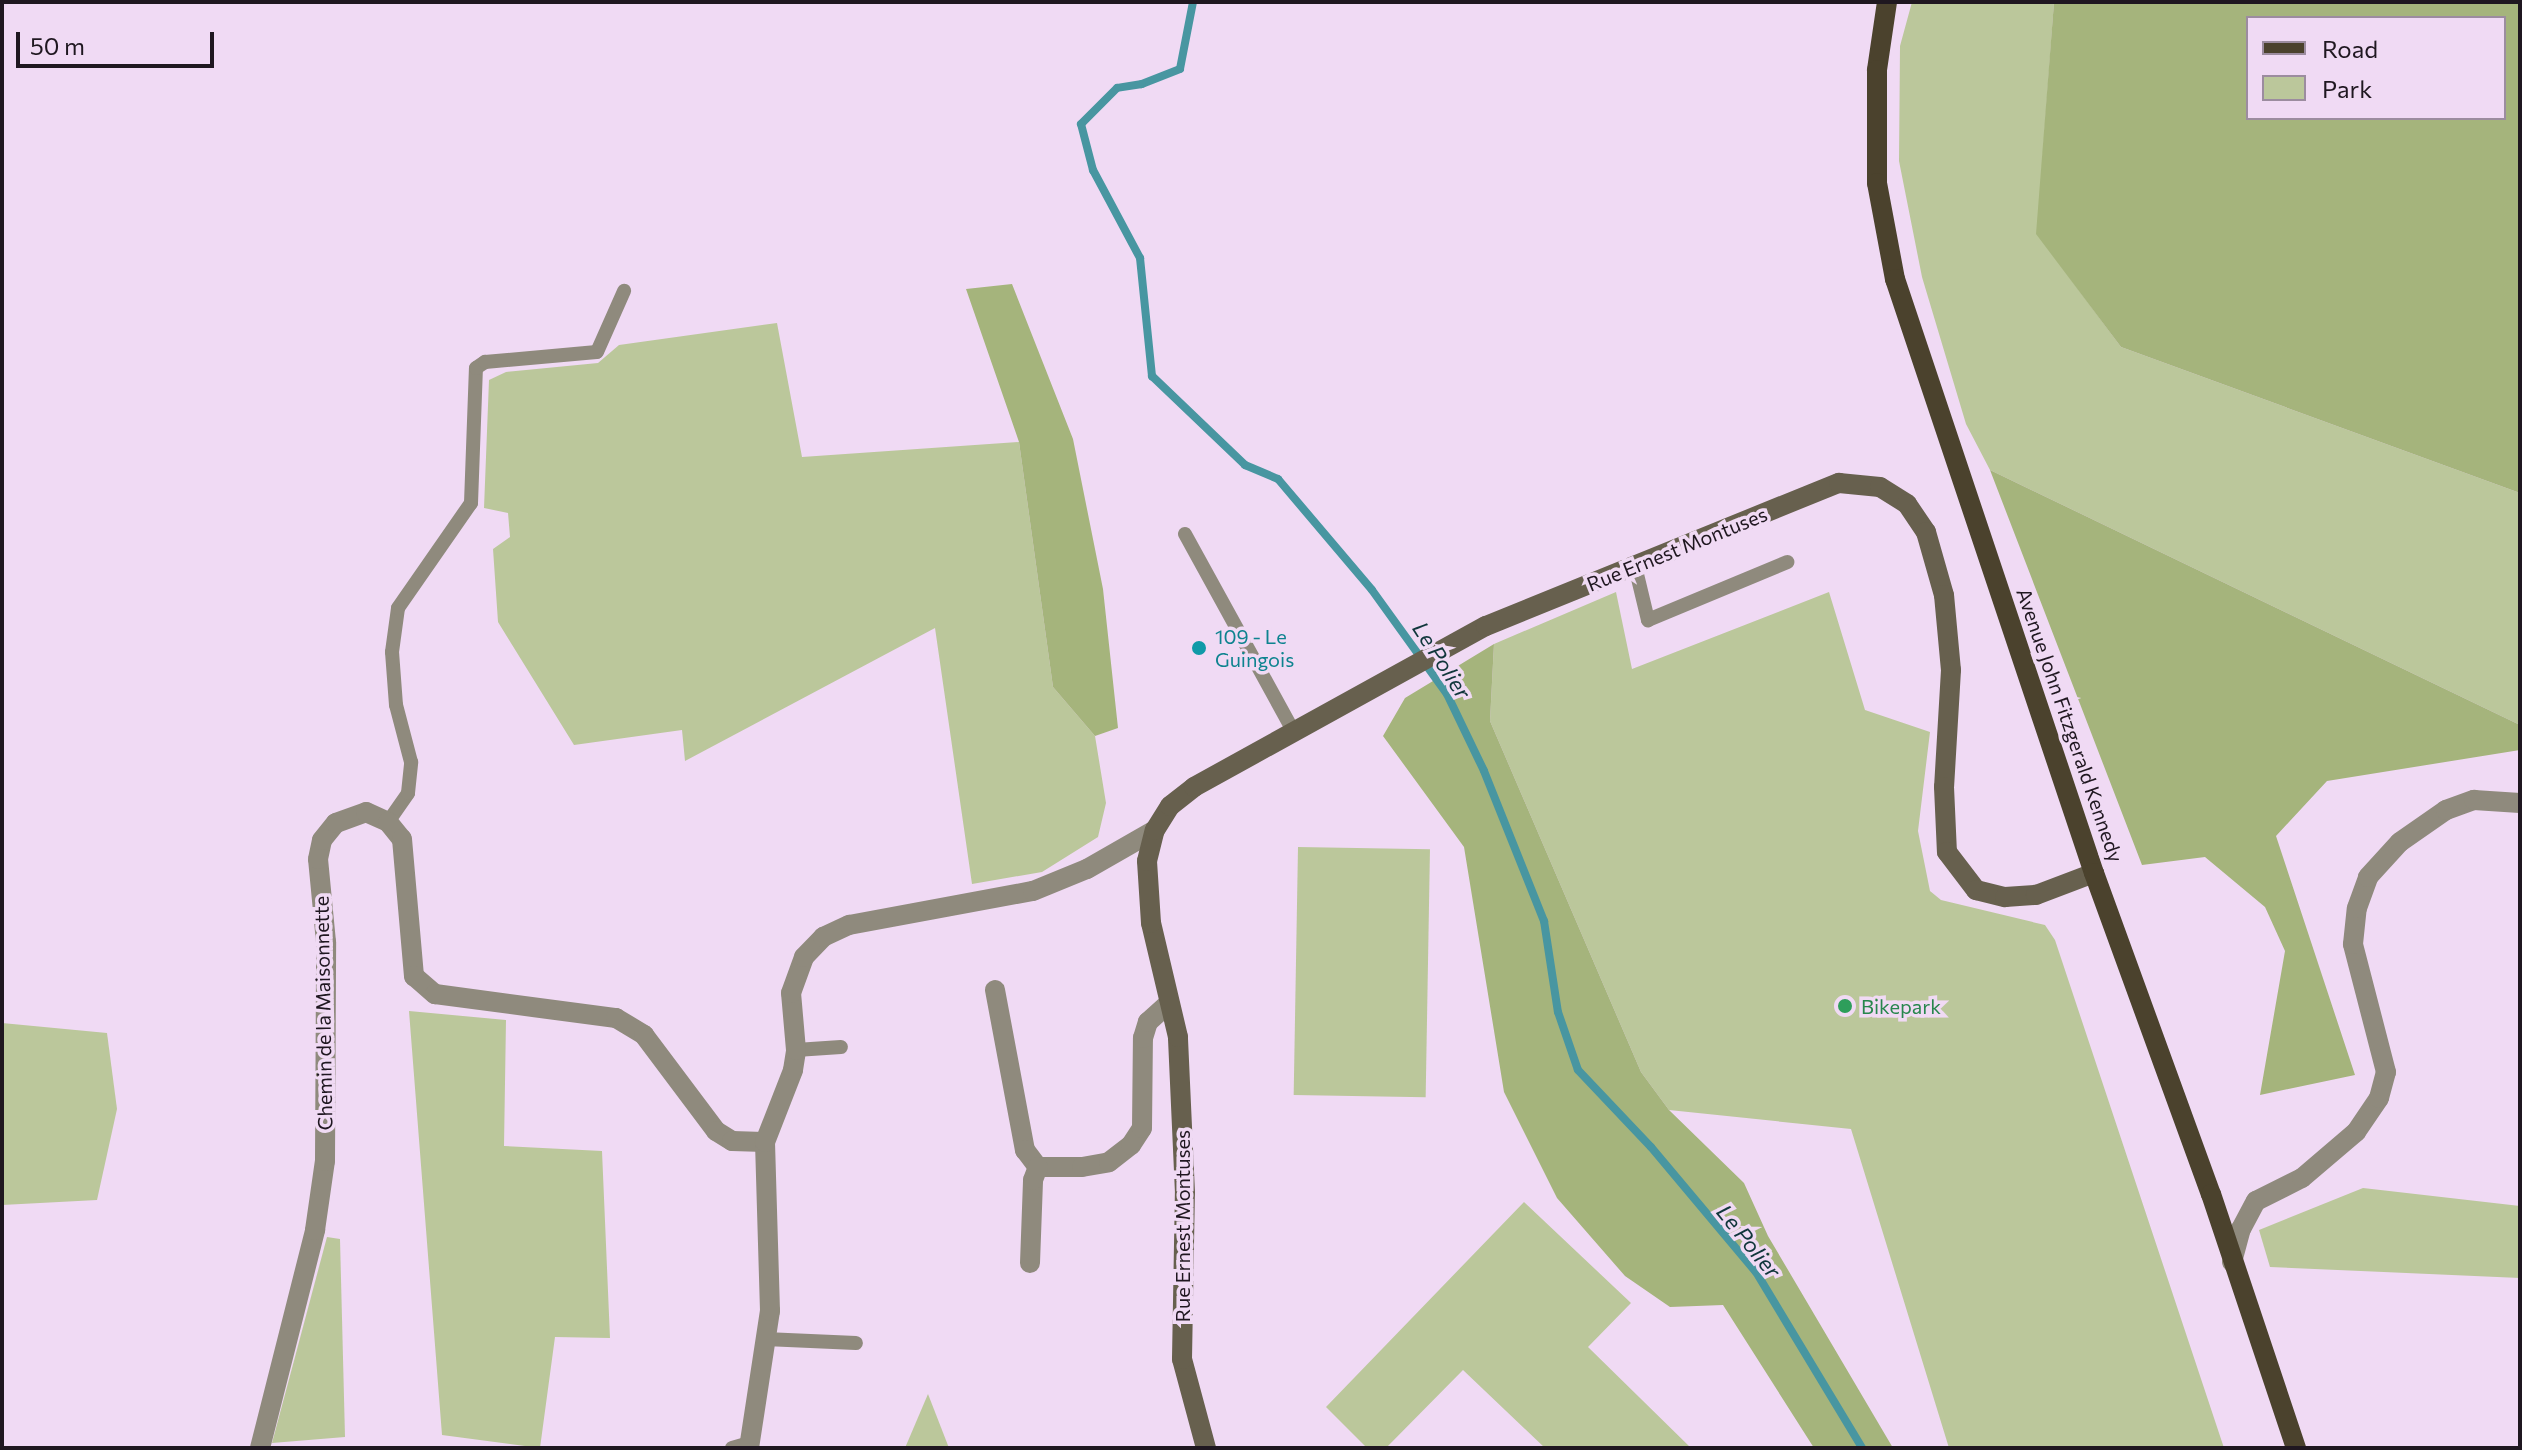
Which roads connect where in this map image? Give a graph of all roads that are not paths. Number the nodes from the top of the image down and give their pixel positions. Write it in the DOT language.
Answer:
graph roads {
  1 [pos="1887,2"];
  2 [pos="624,291"];
  3 [pos="1185,534"];
  4 [pos="1787,562"];
  5 [pos="1635,566"];
  6 [pos="1294,732"];
  7 [pos="2520,803"];
  8 [pos="388,822"];
  9 [pos="1155,830"];
  10 [pos="2094,873"];
  11 [pos="995,990"];
  12 [pos="1169,1003"];
  13 [pos="841,1047"];
  14 [pos="796,1050"];
  15 [pos="765,1142"];
  16 [pos="1038,1167"];
  17 [pos="2232,1262"];
  18 [pos="1030,1263"];
  19 [pos="765,1339"];
  20 [pos="856,1343"];
  21 [pos="744,1446"];
  22 [pos="260,1448"];
  23 [pos="1206,1448"];
  24 [pos="2296,1448"];
  1 -- 10 [label="main road, Avenue John Fitzgerald Kennedy"];
  2 -- 8 [label="lane"];
  3 -- 6 [label="lane"];
  4 -- 5 [label="lane"];
  5 -- 6 [label="street, Rue Ernest Montuses"];
  5 -- 10 [label="street, Rue Ernest Montuses"];
  6 -- 9 [label="street, Rue Ernest Montuses"];
  7 -- 17 [label="street"];
  8 -- 15 [label="street"];
  8 -- 22 [label="street, Chemin de la Maisonnette"];
  9 -- 12 [label="street, Rue Ernest Montuses"];
  9 -- 14 [label="street"];
  10 -- 17 [label="main road, Avenue John Fitzgerald Kennedy"];
  11 -- 16 [label="street"];
  12 -- 16 [label="street, Rue Ernest Montuses"];
  12 -- 23 [label="street, Rue Ernest Montuses"];
  13 -- 14 [label="lane"];
  14 -- 15 [label="street"];
  15 -- 19 [label="street"];
  16 -- 18 [label="street"];
  17 -- 24 [label="main road, Avenue John Fitzgerald Kennedy"];
  19 -- 20 [label="lane"];
  19 -- 21 [label="street"];
}
